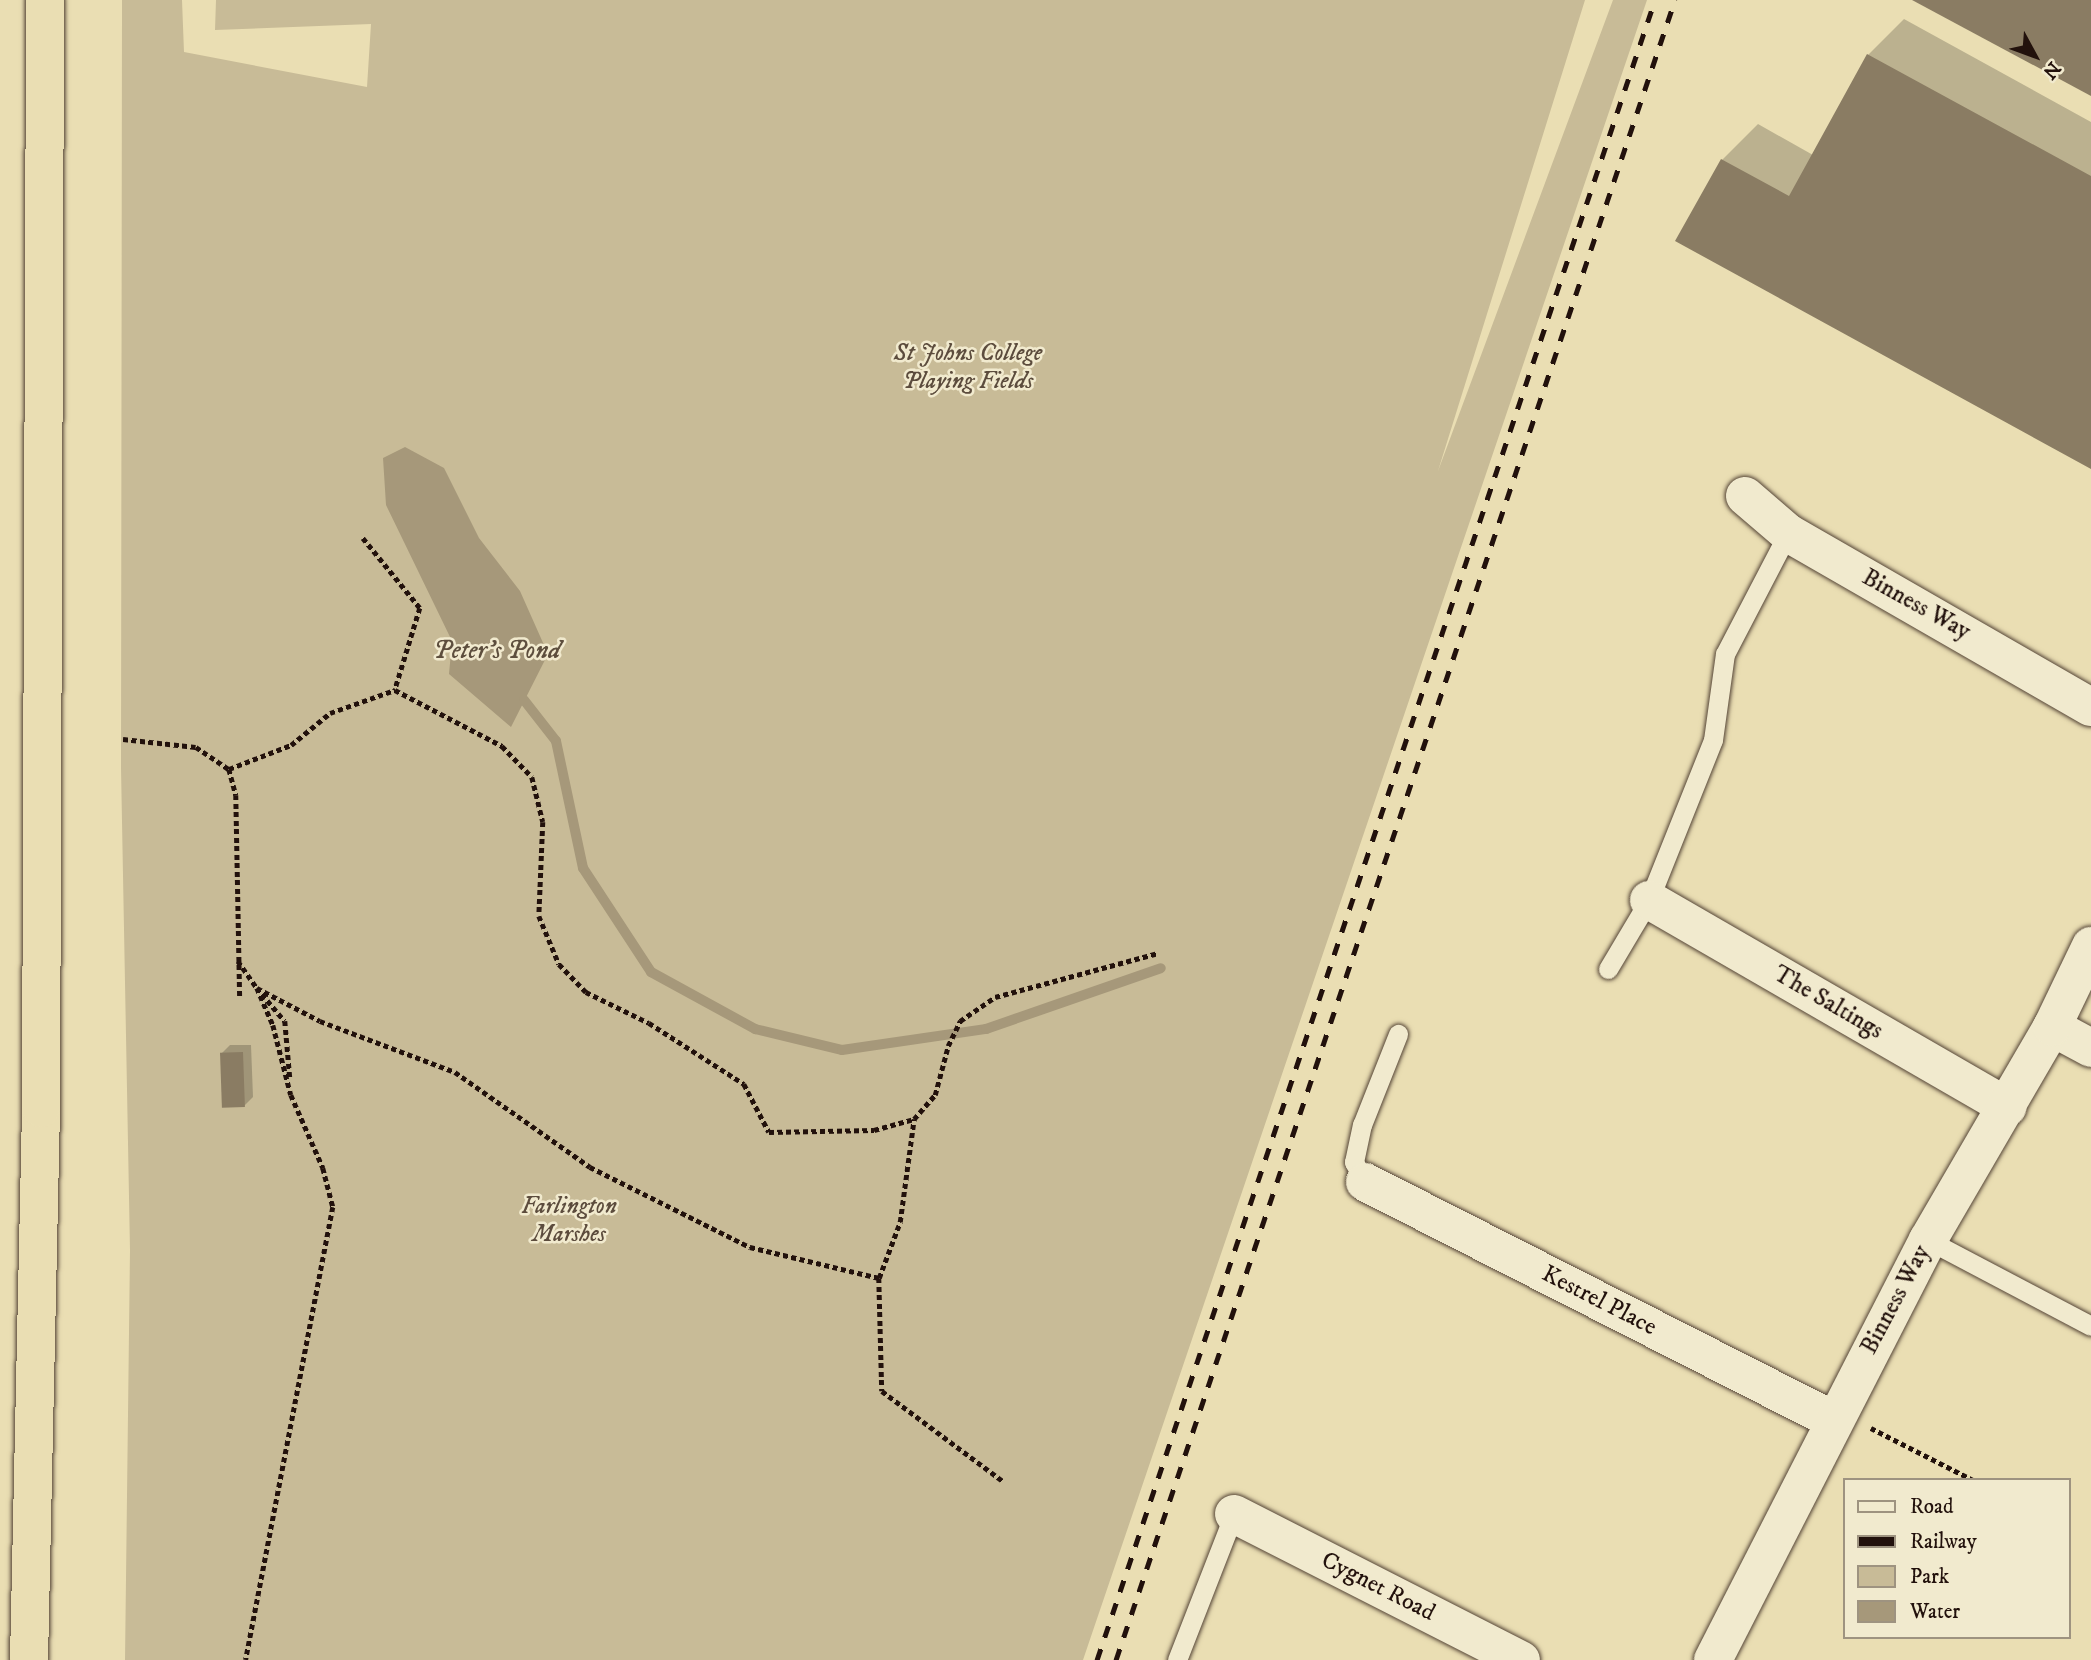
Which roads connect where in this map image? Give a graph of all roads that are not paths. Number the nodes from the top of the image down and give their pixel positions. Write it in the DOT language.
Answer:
graph roads {
  1 [pos="45,0"];
  2 [pos="1745,496"];
  3 [pos="1788,533"];
  4 [pos="2091,706"];
  5 [pos="1649,900"];
  6 [pos="2091,946"];
  7 [pos="1608,969"];
  8 [pos="2052,1027"];
  9 [pos="1398,1034"];
  10 [pos="2091,1048"];
  11 [pos="2007,1107"];
  12 [pos="1365,1182"];
  13 [pos="1928,1240"];
  14 [pos="2091,1326"];
  15 [pos="1835,1415"];
  16 [pos="1234,1514"];
  17 [pos="29,1660"];
  18 [pos="1177,1660"];
  19 [pos="1521,1660"];
  20 [pos="1713,1660"];
  1 -- 17 [label="highway"];
  2 -- 3 [label="street, Binness Way"];
  3 -- 4 [label="street, Binness Way"];
  3 -- 5 [label="lane"];
  5 -- 7 [label="lane"];
  5 -- 11 [label="street, The Saltings"];
  6 -- 8 [label="street, Binness Way"];
  8 -- 10 [label="street"];
  8 -- 11 [label="street, Binness Way"];
  9 -- 12 [label="lane"];
  11 -- 13 [label="street, Binness Way"];
  12 -- 15 [label="street, Kestrel Place"];
  13 -- 14 [label="lane"];
  13 -- 15 [label="street, Binness Way"];
  15 -- 20 [label="street, Binness Way"];
  16 -- 18 [label="lane"];
  16 -- 19 [label="street, Cygnet Road"];
}
